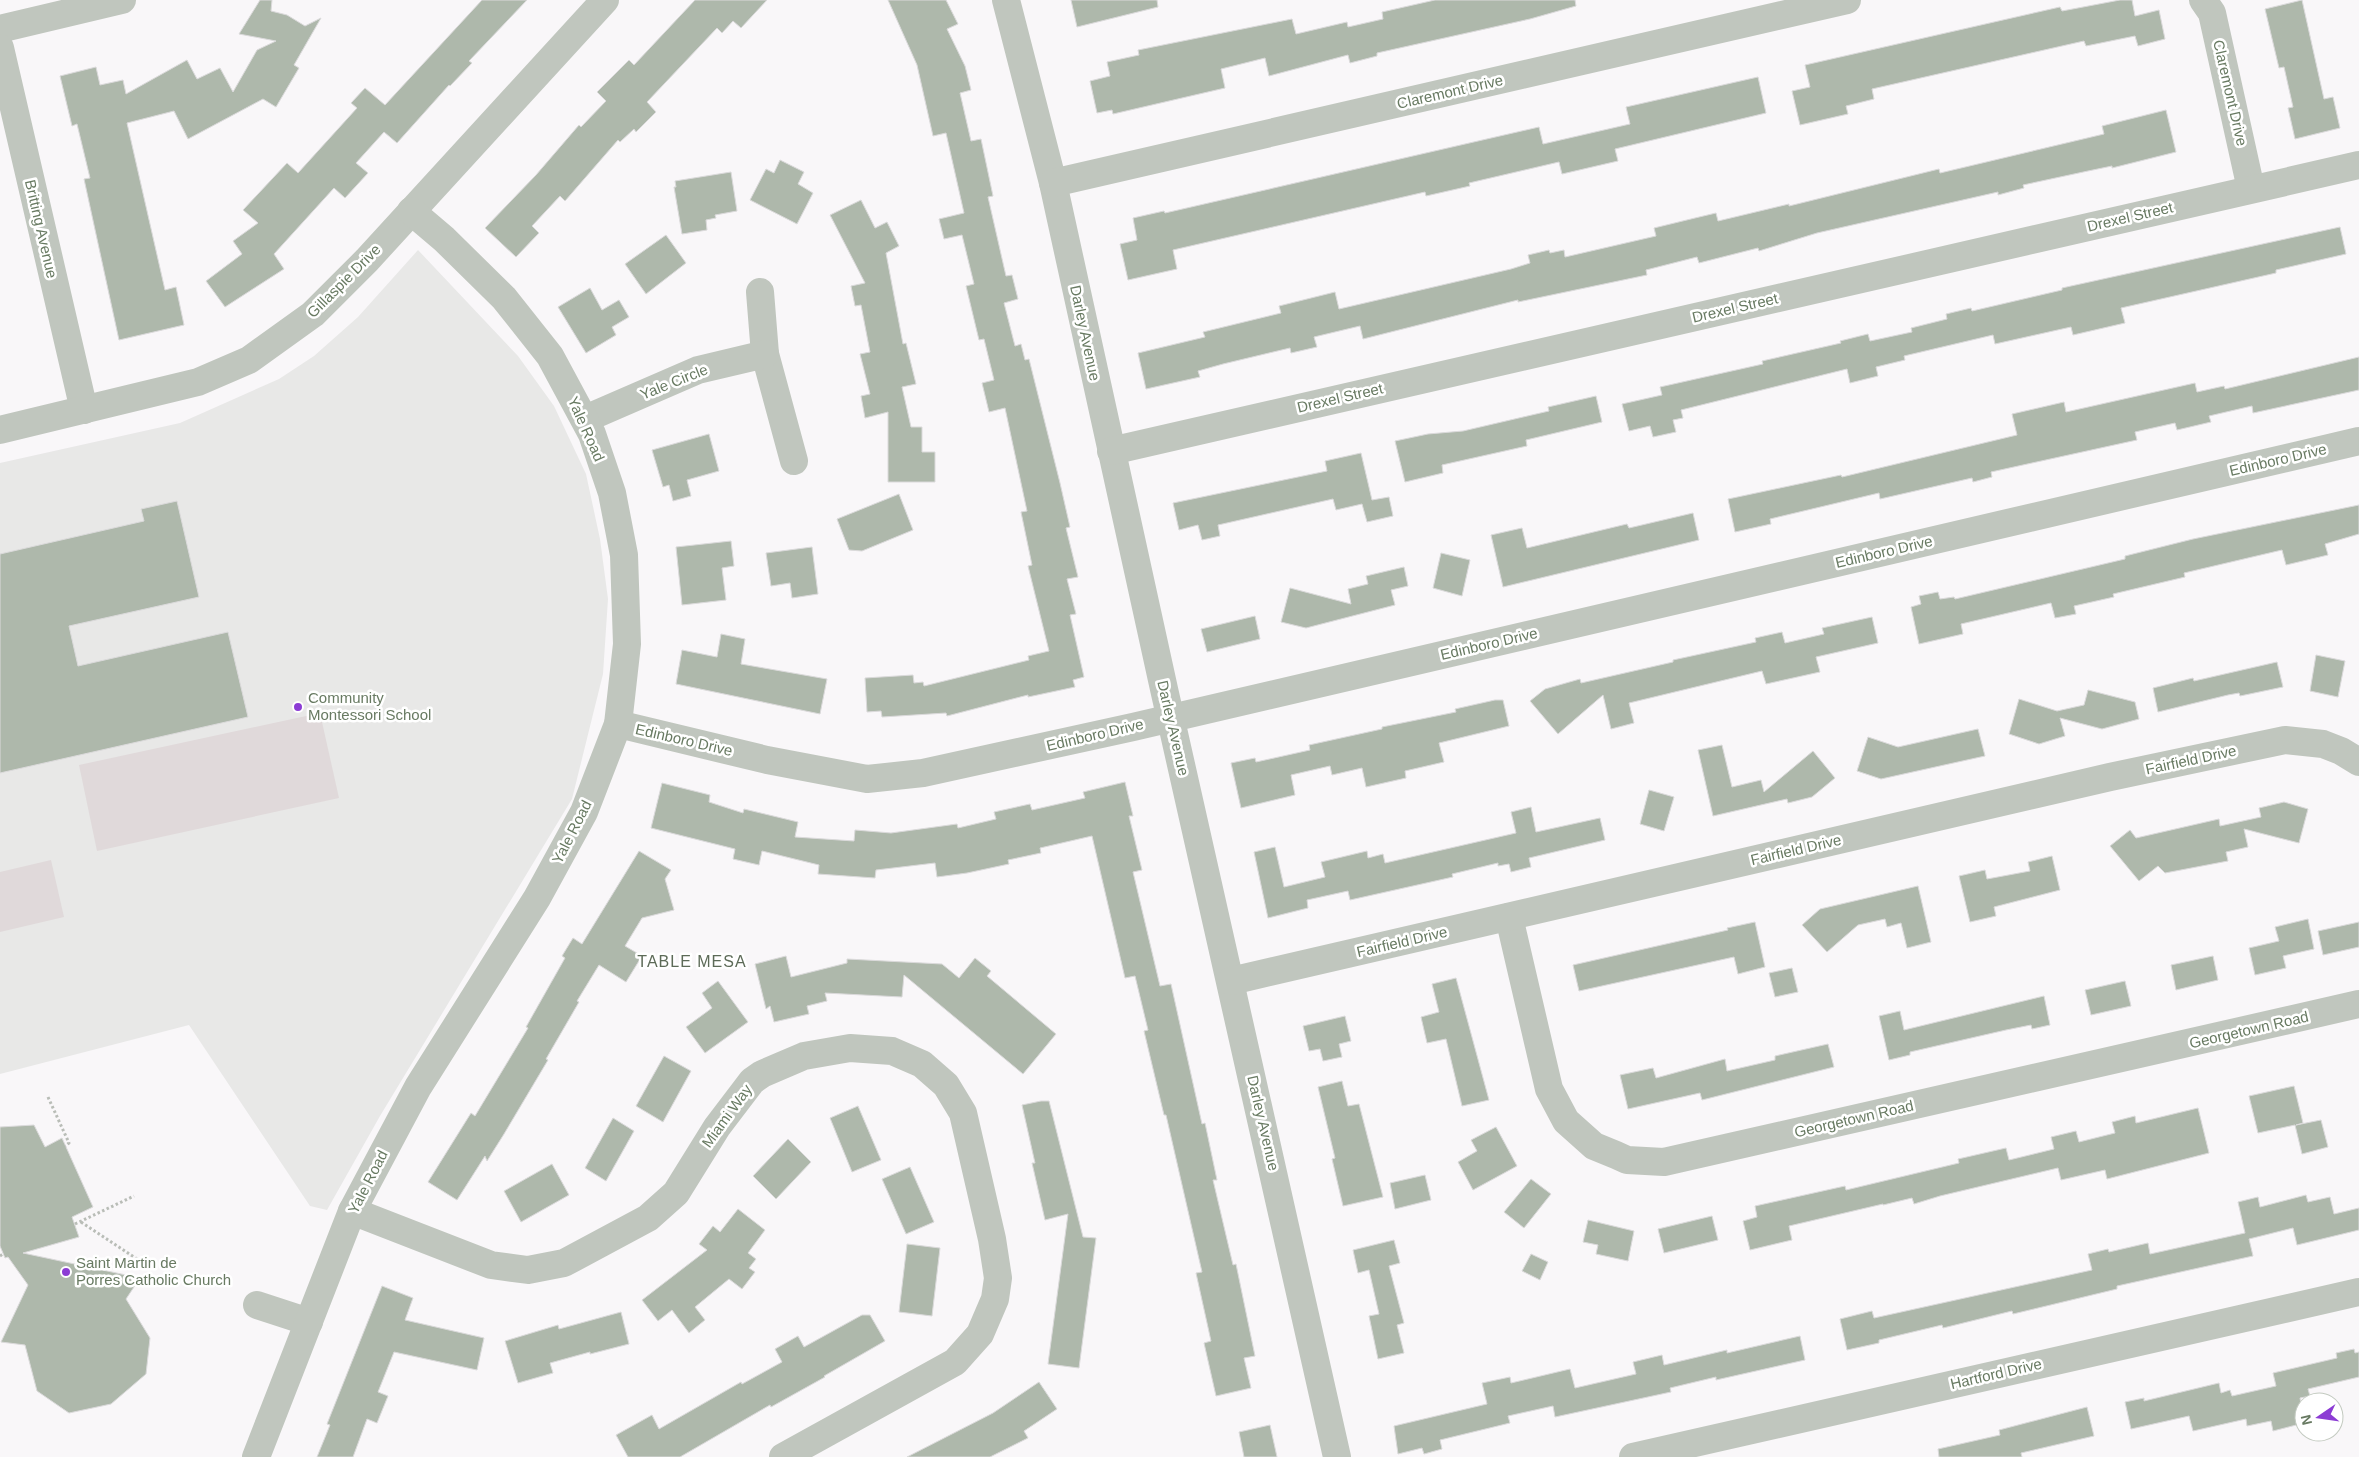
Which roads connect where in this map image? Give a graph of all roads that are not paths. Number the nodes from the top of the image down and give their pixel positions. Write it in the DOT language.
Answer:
graph roads {
  1 [pos="122,0"];
  2 [pos="605,0"];
  3 [pos="1006,0"];
  4 [pos="1847,0"];
  5 [pos="2203,0"];
  6 [pos="0,29"];
  7 [pos="0,48"];
  8 [pos="2359,165"];
  9 [pos="1053,183"];
  10 [pos="2251,189"];
  11 [pos="411,211"];
  12 [pos="760,292"];
  13 [pos="765,354"];
  14 [pos="84,410"];
  15 [pos="586,420"];
  16 [pos="0,430"];
  17 [pos="2359,441"];
  18 [pos="1111,451"];
  19 [pos="794,461"];
  20 [pos="1170,718"];
  21 [pos="618,724"];
  22 [pos="2359,762"];
  23 [pos="1509,917"];
  24 [pos="1231,981"];
  25 [pos="2359,1004"];
  26 [pos="352,1211"];
  27 [pos="2359,1292"];
  28 [pos="257,1304"];
  29 [pos="309,1322"];
  30 [pos="256,1457"];
  31 [pos="783,1457"];
  32 [pos="1337,1457"];
  33 [pos="1633,1457"];
  1 -- 6 [label="street"];
  2 -- 11 [label="street, Gillaspie Drive"];
  3 -- 9 [label="street, Darley Avenue"];
  4 -- 9 [label="street, Claremont Drive"];
  5 -- 10 [label="street, Claremont Drive"];
  7 -- 14 [label="street, Britting Avenue"];
  8 -- 10 [label="street, Drexel Street"];
  9 -- 18 [label="street, Darley Avenue"];
  10 -- 18 [label="street, Drexel Street"];
  11 -- 14 [label="street, Gillaspie Drive"];
  11 -- 15 [label="street, Yale Road"];
  12 -- 13 [label="street"];
  13 -- 15 [label="street, Yale Circle"];
  13 -- 19 [label="street"];
  14 -- 16 [label="street, Gillaspie Drive"];
  15 -- 21 [label="street, Yale Road"];
  17 -- 20 [label="street, Edinboro Drive"];
  18 -- 20 [label="street, Darley Avenue"];
  20 -- 21 [label="street, Edinboro Drive"];
  20 -- 24 [label="street, Darley Avenue"];
  21 -- 26 [label="street, Yale Road"];
  22 -- 23 [label="street, Fairfield Drive"];
  23 -- 24 [label="street, Fairfield Drive"];
  23 -- 25 [label="street, Georgetown Road"];
  24 -- 32 [label="street, Darley Avenue"];
  26 -- 29 [label="street, Yale Road"];
  26 -- 31 [label="street, Miami Way"];
  27 -- 33 [label="street, Hartford Drive"];
  28 -- 29 [label="street"];
  29 -- 30 [label="street, Yale Road"];
}
